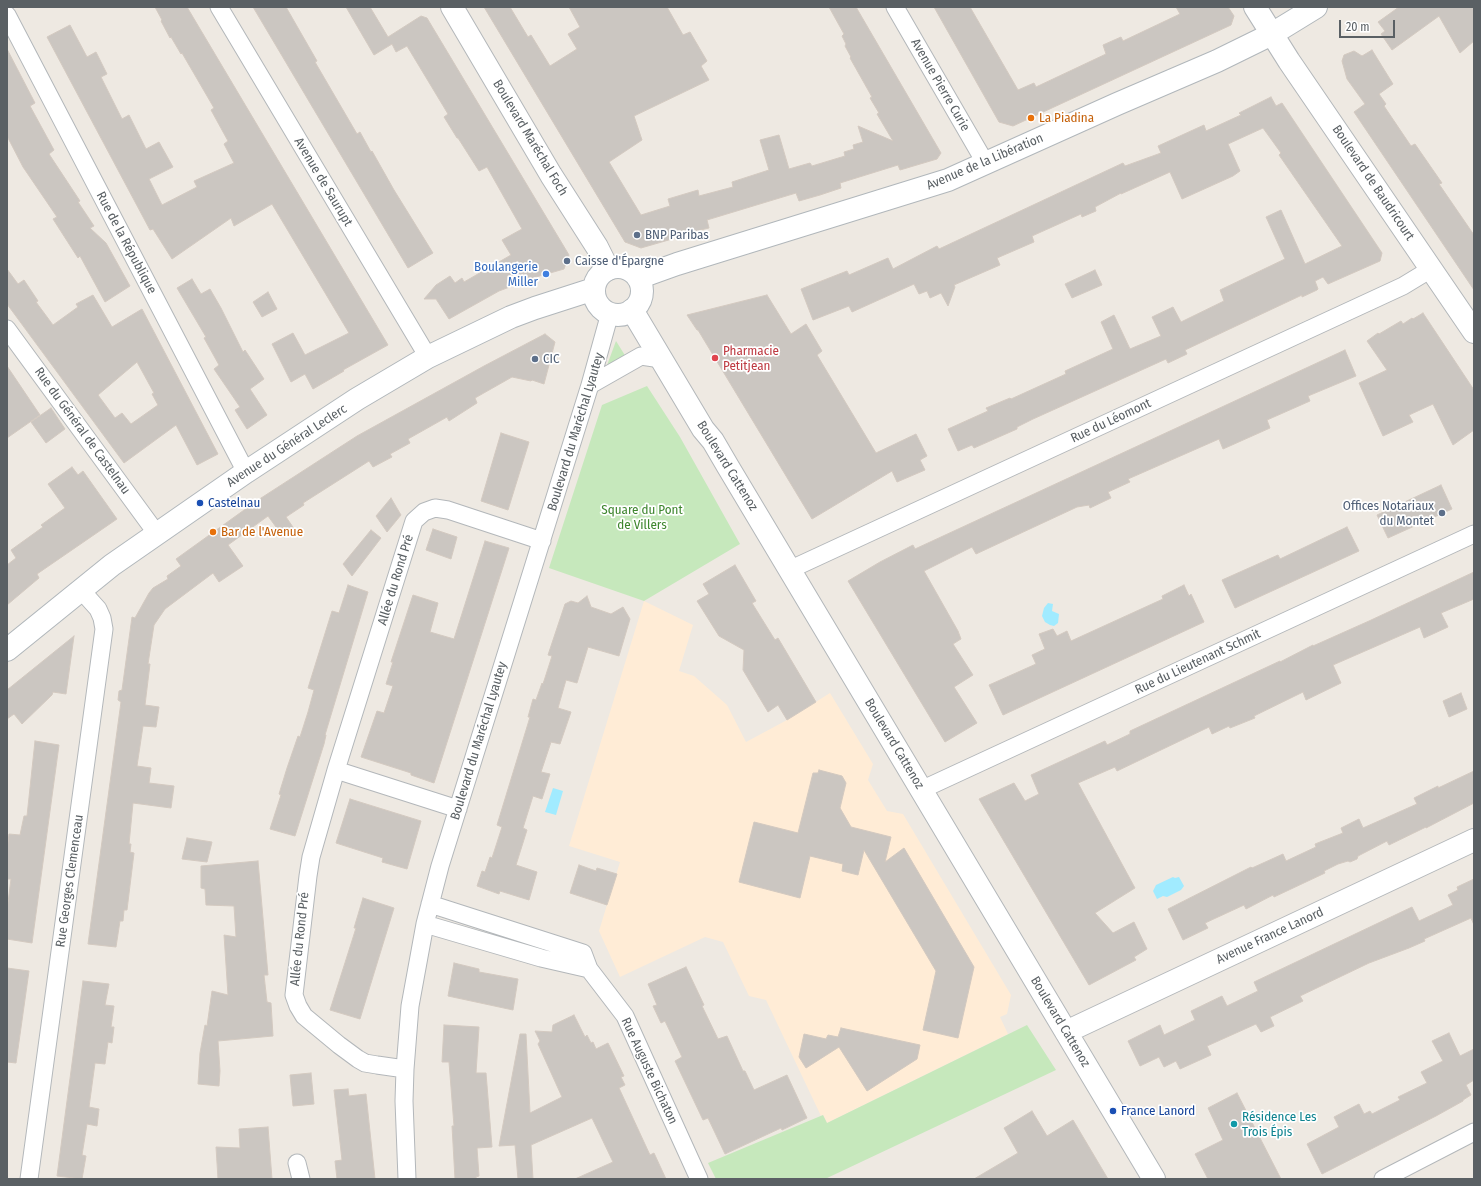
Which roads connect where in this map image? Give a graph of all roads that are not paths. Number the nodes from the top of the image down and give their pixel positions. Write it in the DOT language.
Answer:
graph roads {
  1 [pos="219,7"];
  2 [pos="452,7"];
  3 [pos="895,7"];
  4 [pos="1255,7"];
  5 [pos="1316,7"];
  6 [pos="7,15"];
  7 [pos="1272,34"];
  8 [pos="986,164"];
  9 [pos="608,269"];
  10 [pos="1431,269"];
  11 [pos="638,278"];
  12 [pos="594,289"];
  13 [pos="632,310"];
  14 [pos="610,313"];
  15 [pos="7,329"];
  16 [pos="1474,332"];
  17 [pos="428,357"];
  18 [pos="661,359"];
  19 [pos="590,385"];
  20 [pos="246,472"];
  21 [pos="157,534"];
  22 [pos="1474,534"];
  23 [pos="542,541"];
  24 [pos="790,570"];
  25 [pos="81,590"];
  26 [pos="7,650"];
  27 [pos="336,770"];
  28 [pos="921,790"];
  29 [pos="458,809"];
  30 [pos="1474,840"];
  31 [pos="430,904"];
  32 [pos="425,924"];
  33 [pos="589,969"];
  34 [pos="1066,1032"];
  35 [pos="405,1069"];
  36 [pos="1474,1132"];
  37 [pos="29,1179"];
  38 [pos="407,1179"];
  39 [pos="699,1179"];
  40 [pos="1154,1179"];
  41 [pos="1383,1179"];
  1 -- 17 [label="street, Avenue de Saurupt"];
  2 -- 9 [label="street, Boulevard Maréchal Foch"];
  3 -- 8 [label="street, Avenue Pierre Curie"];
  4 -- 7 [label="street, Boulevard de Baudricourt"];
  5 -- 7 [label="street, Avenue de la Libération"];
  6 -- 20 [label="street, Rue de la République"];
  7 -- 8 [label="street, Avenue de la Libération"];
  7 -- 10 [label="street, Boulevard de Baudricourt"];
  8 -- 11 [label="street, Avenue de la Libération"];
  9 -- 11 [label="street"];
  9 -- 12 [label="street"];
  10 -- 16 [label="street, Boulevard de Baudricourt"];
  10 -- 24 [label="street, Rue du Léomont"];
  11 -- 13 [label="street"];
  12 -- 14 [label="street"];
  12 -- 17 [label="street, Avenue du Général Leclerc"];
  13 -- 14 [label="street"];
  13 -- 18 [label="street, Boulevard Cattenoz"];
  14 -- 19 [label="street, Boulevard du Maréchal Lyautey"];
  15 -- 21 [label="street, Rue du Général de Castelnau"];
  17 -- 20 [label="street, Avenue du Général Leclerc"];
  18 -- 19 [label="street"];
  18 -- 24 [label="street, Boulevard Cattenoz"];
  19 -- 23 [label="street, Boulevard du Maréchal Lyautey"];
  20 -- 21 [label="street, Avenue du Général Leclerc"];
  21 -- 25 [label="street, Avenue du Général Leclerc"];
  22 -- 28 [label="street, Rue du Lieutenant Schmit"];
  23 -- 27 [label="street, Allée du Rond Pré"];
  23 -- 29 [label="street, Boulevard du Maréchal Lyautey"];
  24 -- 28 [label="street, Boulevard Cattenoz"];
  25 -- 26 [label="street, Avenue du Général Leclerc"];
  25 -- 37 [label="street, Rue Georges Clemenceau"];
  27 -- 29 [label="street"];
  27 -- 35 [label="street, Allée du Rond Pré"];
  28 -- 34 [label="street, Boulevard Cattenoz"];
  29 -- 31 [label="street, Boulevard du Maréchal Lyautey"];
  30 -- 34 [label="street, Avenue France Lanord"];
  31 -- 32 [label="street, Boulevard du Maréchal Lyautey"];
  31 -- 33 [label="street, Rue Auguste Bichaton"];
  32 -- 33 [label="street"];
  32 -- 35 [label="street, Boulevard du Maréchal Lyautey"];
  33 -- 39 [label="street, Rue Auguste Bichaton"];
  34 -- 40 [label="street, Boulevard Cattenoz"];
  35 -- 38 [label="street, Boulevard du Maréchal Lyautey"];
  36 -- 41 [label="street"];
}
